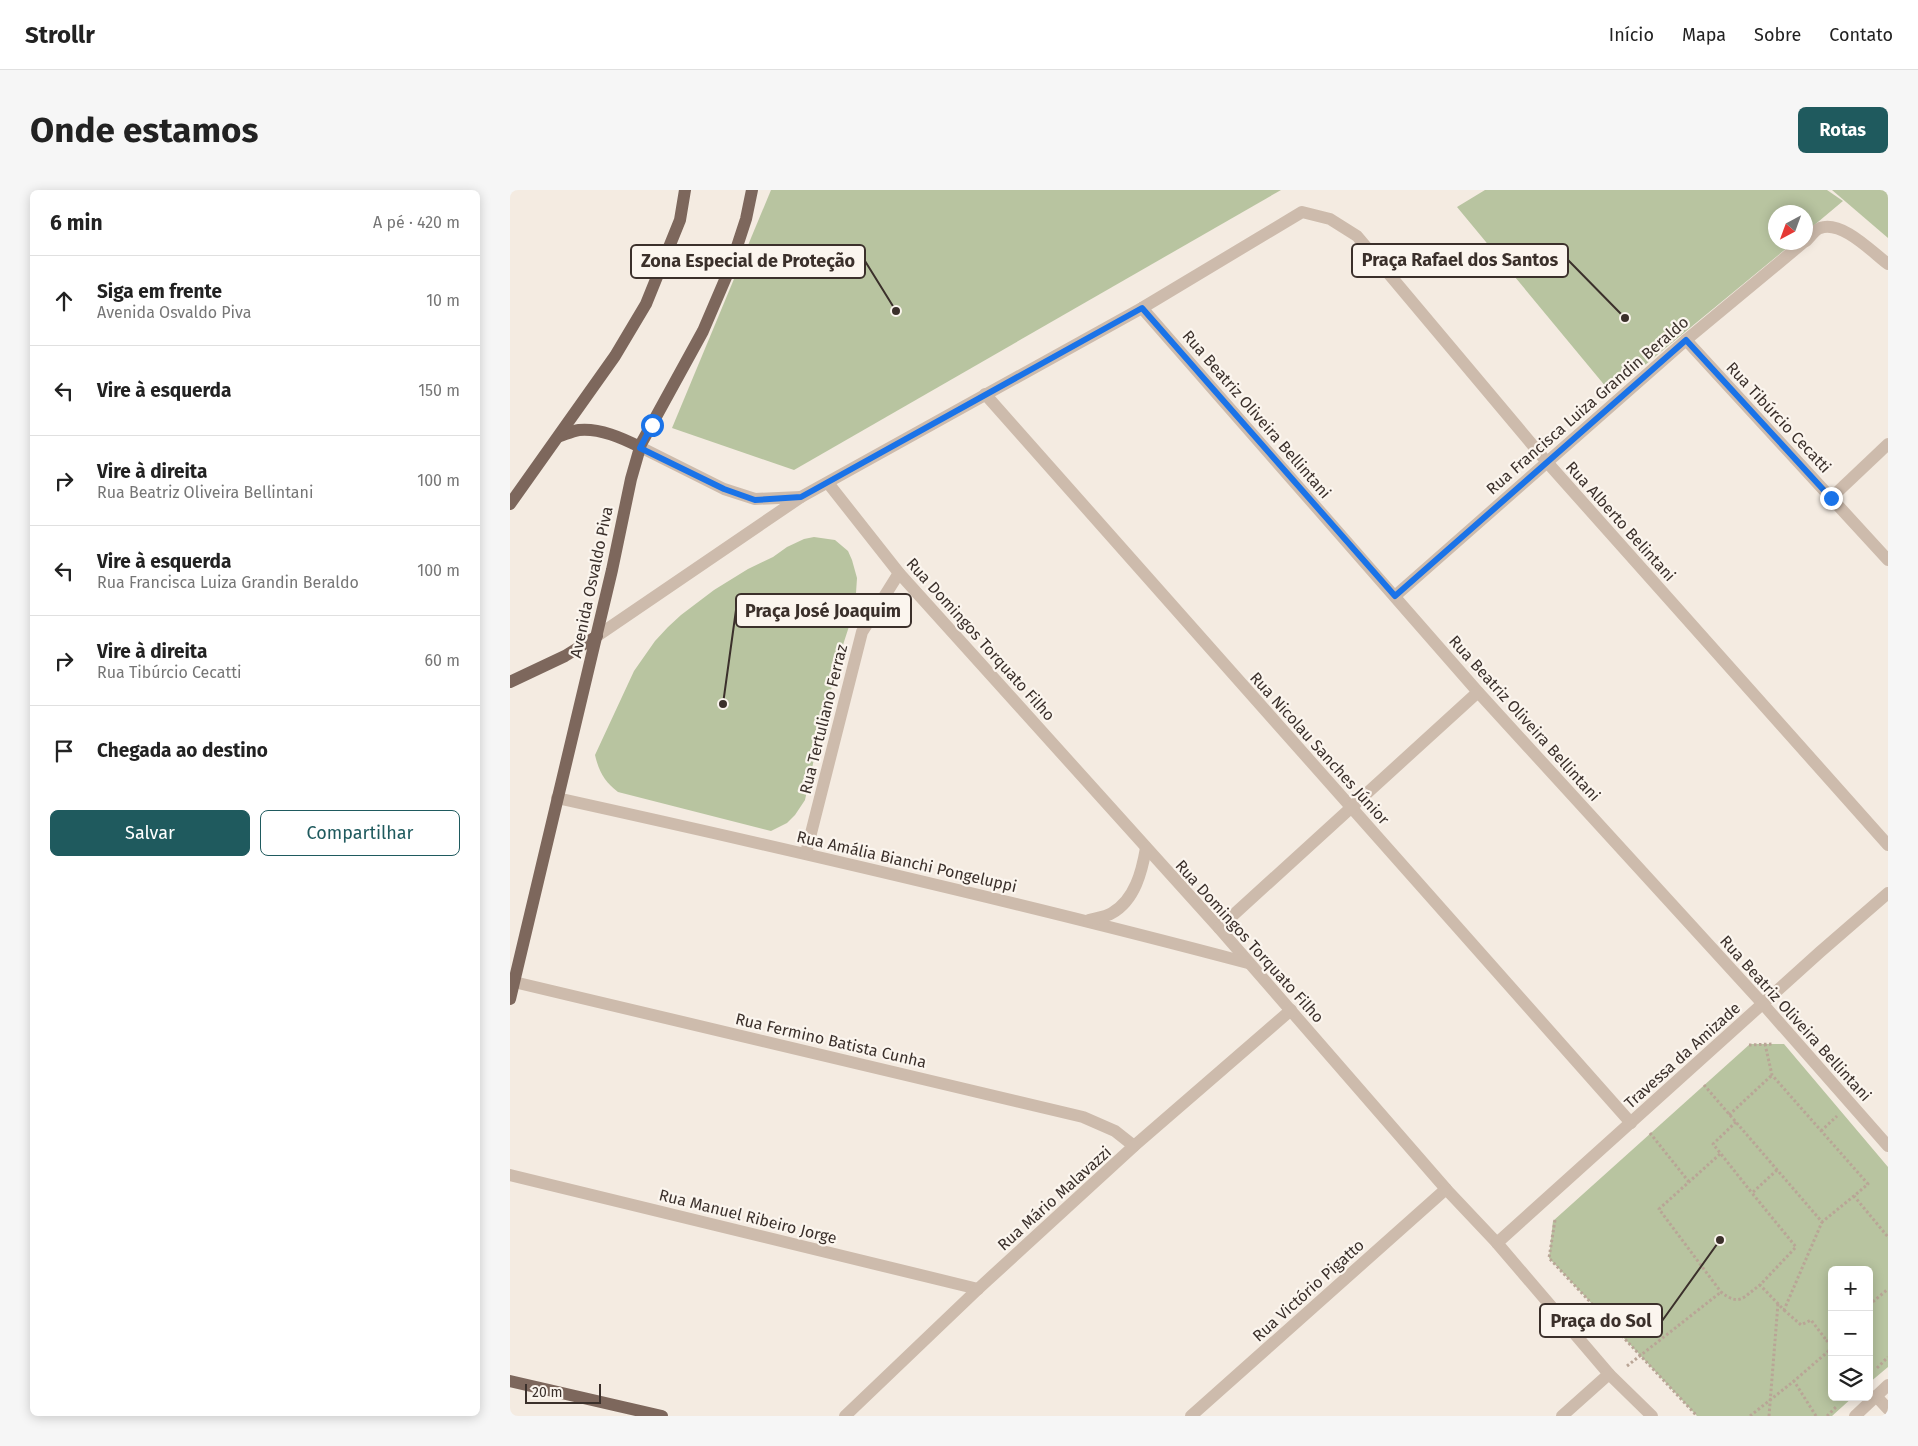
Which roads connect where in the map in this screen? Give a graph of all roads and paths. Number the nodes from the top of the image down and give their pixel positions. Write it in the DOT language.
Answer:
graph roads {
  1 [pos="685,190"];
  2 [pos="752,190"];
  3 [pos="1813,235"];
  4 [pos="1795,250"];
  5 [pos="1888,264"];
  6 [pos="1142,308"];
  7 [pos="1686,340"];
  8 [pos="985,394"];
  9 [pos="560,436"];
  10 [pos="1888,444"];
  11 [pos="640,448"];
  12 [pos="1546,461"];
  13 [pos="828,484"];
  14 [pos="801,497"];
  15 [pos="1831,498"];
  16 [pos="510,504"];
  17 [pos="1888,560"];
  18 [pos="899,573"];
  19 [pos="1395,596"];
  20 [pos="597,636"];
  21 [pos="510,682"];
  22 [pos="1478,692"];
  23 [pos="557,798"];
  24 [pos="1350,807"];
  25 [pos="1888,845"];
  26 [pos="1146,848"];
  27 [pos="806,853"];
  28 [pos="1888,893"];
  29 [pos="1089,921"];
  30 [pos="1219,928"];
  31 [pos="1248,963"];
  32 [pos="514,982"];
  33 [pos="510,999"];
  34 [pos="1763,1004"];
  35 [pos="1291,1010"];
  36 [pos="1765,1044"];
  37 [pos="1775,1044"];
  38 [pos="1743,1050"];
  39 [pos="1772,1075"];
  40 [pos="1700,1088"];
  41 [pos="1841,1112"];
  42 [pos="1729,1114"];
  43 [pos="1736,1122"];
  44 [pos="1631,1123"];
  45 [pos="1657,1127"];
  46 [pos="1821,1132"];
  47 [pos="1650,1133"];
  48 [pos="1643,1139"];
  49 [pos="1134,1146"];
  50 [pos="1888,1146"];
  51 [pos="1720,1154"];
  52 [pos="1777,1170"];
  53 [pos="510,1175"];
  54 [pos="1689,1182"];
  55 [pos="1446,1189"];
  56 [pos="1752,1193"];
  57 [pos="1854,1196"];
  58 [pos="1560,1214"];
  59 [pos="1822,1222"];
  60 [pos="1888,1237"];
  61 [pos="1498,1243"];
  62 [pos="1760,1285"];
  63 [pos="978,1289"];
  64 [pos="1888,1289"];
  65 [pos="1721,1292"];
  66 [pos="1873,1302"];
  67 [pos="1778,1303"];
  68 [pos="1784,1310"];
  69 [pos="1827,1341"];
  70 [pos="1828,1351"];
  71 [pos="1639,1355"];
  72 [pos="1611,1376"];
  73 [pos="510,1381"];
  74 [pos="1794,1381"];
  75 [pos="1888,1385"];
  76 [pos="1876,1396"];
  77 [pos="1771,1400"];
  78 [pos="1888,1409"];
  79 [pos="662,1416"];
  80 [pos="844,1416"];
  81 [pos="1191,1416"];
  82 [pos="1562,1416"];
  83 [pos="1652,1416"];
  84 [pos="1697,1416"];
  85 [pos="1750,1416"];
  86 [pos="1770,1416"];
  87 [pos="1816,1416"];
  88 [pos="1855,1416"];
  1 -- 9 [label="main road"];
  2 -- 11 [label="main road, Avenida Osvaldo Piva"];
  3 -- 5 [label="street, Rua Francisca Luiza Grandin Beraldo"];
  4 -- 7 [label="street, Rua Francisca Luiza Grandin Beraldo"];
  6 -- 8 [label="street"];
  6 -- 12 [label="street, Rua Alberto Belintani"];
  6 -- 19 [label="street, Rua Beatriz Oliveira Bellintani"];
  7 -- 12 [label="street, Rua Francisca Luiza Grandin Beraldo"];
  7 -- 15 [label="street, Rua Tibúrcio Cecatti"];
  8 -- 13 [label="street"];
  8 -- 24 [label="street, Rua Nicolau Sanches Júnior"];
  9 -- 11 [label="main road"];
  9 -- 16 [label="main road"];
  10 -- 15 [label="street"];
  11 -- 14 [label="street"];
  11 -- 20 [label="main road, Avenida Osvaldo Piva"];
  12 -- 19 [label="street, Rua Francisca Luiza Grandin Beraldo"];
  12 -- 25 [label="street, Rua Alberto Belintani"];
  13 -- 14 [label="street"];
  13 -- 18 [label="street, Rua Domingos Torquato Filho"];
  14 -- 20 [label="street"];
  15 -- 17 [label="street, Rua Tibúrcio Cecatti"];
  18 -- 26 [label="street, Rua Domingos Torquato Filho"];
  18 -- 27 [label="street, Rua Tertuliano Ferraz"];
  19 -- 22 [label="street, Rua Beatriz Oliveira Bellintani"];
  20 -- 21 [label="main road"];
  20 -- 23 [label="main road, Avenida Osvaldo Piva"];
  22 -- 24 [label="street"];
  22 -- 34 [label="street, Rua Beatriz Oliveira Bellintani"];
  23 -- 27 [label="street, Rua Amália Bianchi Pongeluppi"];
  23 -- 32 [label="main road, Avenida Osvaldo Piva"];
  24 -- 30 [label="street"];
  24 -- 44 [label="street, Rua Nicolau Sanches Júnior"];
  26 -- 29 [label="street"];
  26 -- 30 [label="street, Rua Domingos Torquato Filho"];
  27 -- 29 [label="street, Rua Amália Bianchi Pongeluppi"];
  28 -- 34 [label="street, Travessa da Amizade"];
  29 -- 31 [label="street, Rua Amália Bianchi Pongeluppi"];
  30 -- 31 [label="street, Rua Domingos Torquato Filho"];
  31 -- 35 [label="street, Rua Domingos Torquato Filho"];
  32 -- 33 [label="main road, Avenida Osvaldo Piva"];
  32 -- 49 [label="street, Rua Fermino Batista Cunha"];
  34 -- 44 [label="street, Travessa da Amizade"];
  34 -- 50 [label="street, Rua Beatriz Oliveira Bellintani"];
  35 -- 49 [label="street, Rua Mário Malavazzi"];
  35 -- 55 [label="street, Rua Domingos Torquato Filho"];
  36 -- 37 [label="path"];
  36 -- 38 [label="path"];
  36 -- 39 [label="path"];
  39 -- 42 [label="path"];
  39 -- 46 [label="path"];
  40 -- 42 [label="path"];
  41 -- 46 [label="path"];
  42 -- 43 [label="path"];
  43 -- 51 [label="path"];
  43 -- 52 [label="path"];
  44 -- 61 [label="street, Travessa da Amizade"];
  45 -- 47 [label="path"];
  46 -- 57 [label="path"];
  47 -- 48 [label="path"];
  47 -- 54 [label="path"];
  49 -- 63 [label="street, Rua Mário Malavazzi"];
  51 -- 54 [label="path"];
  51 -- 56 [label="path"];
  52 -- 56 [label="path"];
  52 -- 59 [label="path"];
  53 -- 63 [label="street, Rua Manuel Ribeiro Jorge"];
  54 -- 65 [label="path"];
  55 -- 61 [label="street, Rua Domingos Torquato Filho"];
  55 -- 81 [label="street, Rua Victório Pigatto"];
  56 -- 62 [label="path"];
  57 -- 59 [label="path"];
  57 -- 60 [label="path"];
  58 -- 71 [label="path"];
  59 -- 68 [label="path"];
  61 -- 72 [label="street, Rua Domingos Torquato Filho"];
  62 -- 65 [label="path"];
  62 -- 67 [label="path"];
  63 -- 80 [label="street, Rua Mário Malavazzi"];
  64 -- 66 [label="path"];
  65 -- 71 [label="path"];
  67 -- 68 [label="path"];
  67 -- 77 [label="path"];
  68 -- 69 [label="path"];
  70 -- 74 [label="path"];
  71 -- 72 [label="path"];
  71 -- 84 [label="path"];
  72 -- 82 [label="street"];
  72 -- 83 [label="street, Rua Domingos Torquato Filho"];
  73 -- 79 [label="main road"];
  74 -- 77 [label="path"];
  74 -- 87 [label="path"];
  75 -- 76 [label="street"];
  76 -- 78 [label="street"];
  76 -- 88 [label="street"];
  77 -- 85 [label="path"];
  77 -- 86 [label="path"];
}
